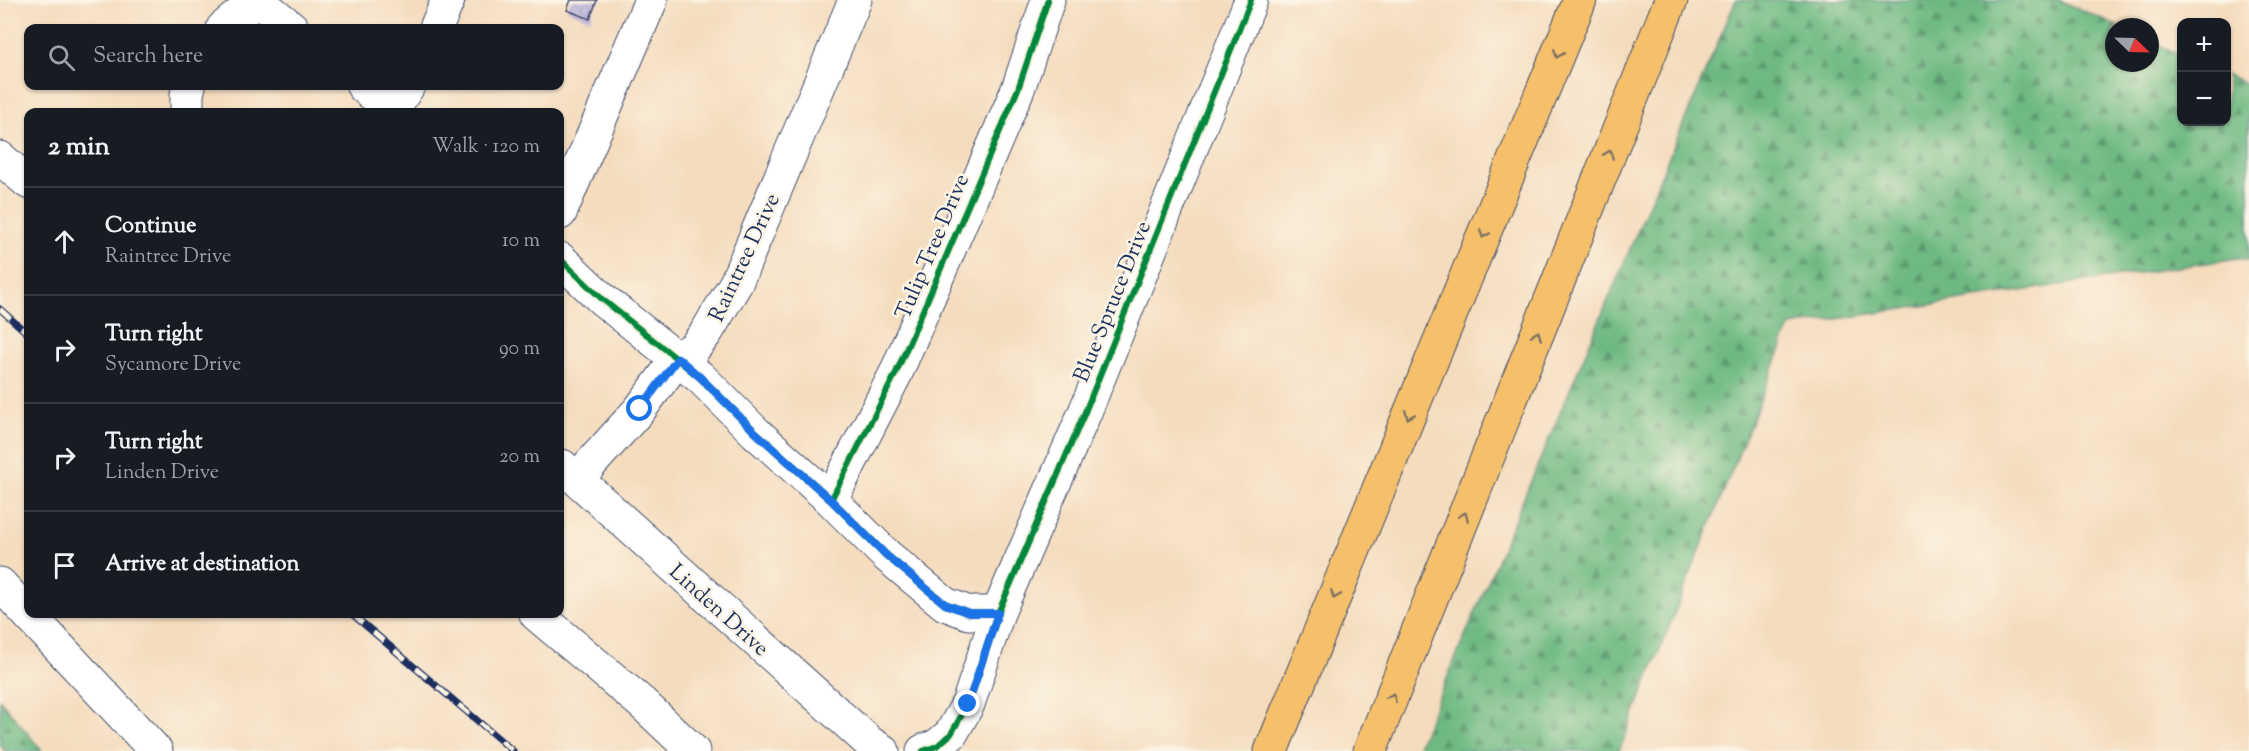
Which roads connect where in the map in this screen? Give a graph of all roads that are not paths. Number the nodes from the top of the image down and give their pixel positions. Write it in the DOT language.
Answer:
graph roads {
  1 [pos="257,0"];
  2 [pos="448,0"];
  3 [pos="651,0"];
  4 [pos="855,0"];
  5 [pos="1048,0"];
  6 [pos="1251,0"];
  7 [pos="1580,0"];
  8 [pos="1671,0"];
  9 [pos="228,24"];
  10 [pos="287,24"];
  11 [pos="438,24"];
  12 [pos="188,90"];
  13 [pos="371,90"];
  14 [pos="398,103"];
  15 [pos="187,108"];
  16 [pos="0,158"];
  17 [pos="24,179"];
  18 [pos="564,204"];
  19 [pos="564,263"];
  20 [pos="678,358"];
  21 [pos="568,471"];
  22 [pos="831,500"];
  23 [pos="0,584"];
  24 [pos="24,610"];
  25 [pos="998,613"];
  26 [pos="32,618"];
  27 [pos="541,618"];
  28 [pos="156,751"];
  29 [pos="693,751"];
  30 [pos="883,751"];
  31 [pos="923,751"];
  32 [pos="1270,751"];
  33 [pos="1370,751"];
  1 -- 9 [label="street"];
  1 -- 10 [label="street"];
  2 -- 11 [label="street"];
  3 -- 18 [label="street"];
  4 -- 20 [label="street, Raintree Drive"];
  5 -- 22 [label="street, Tulip Tree Drive"];
  6 -- 25 [label="street, Blue Spruce Drive"];
  7 -- 32 [label="highway, one-way"];
  33 -- 8 [label="highway, one-way"];
  12 -- 15 [label="street"];
  13 -- 14 [label="street"];
  16 -- 17 [label="street"];
  19 -- 20 [label="street"];
  20 -- 21 [label="street, Raintree Drive"];
  20 -- 22 [label="street"];
  21 -- 30 [label="street, Linden Drive"];
  22 -- 25 [label="street"];
  23 -- 24 [label="street"];
  25 -- 31 [label="street"];
  26 -- 28 [label="street"];
  27 -- 29 [label="street"];
}
